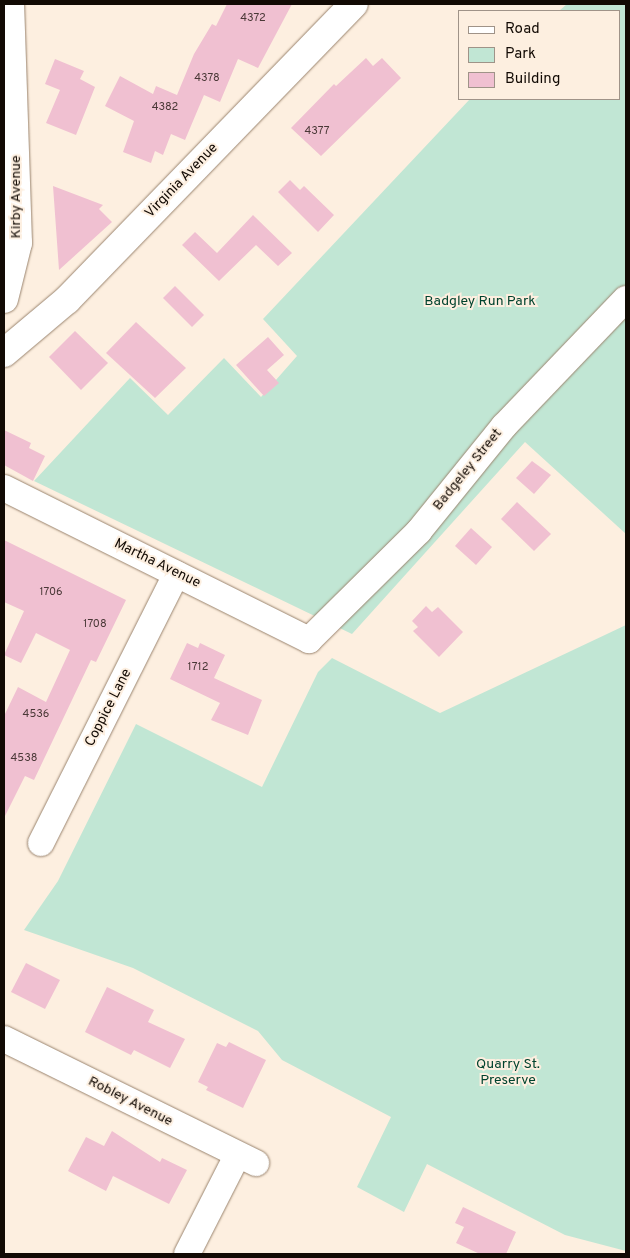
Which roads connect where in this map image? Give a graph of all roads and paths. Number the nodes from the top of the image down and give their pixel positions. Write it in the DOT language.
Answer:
graph roads {
  1 [pos="10,4"];
  2 [pos="354,4"];
  3 [pos="4,299"];
  4 [pos="626,299"];
  5 [pos="4,353"];
  6 [pos="4,488"];
  7 [pos="176,574"];
  8 [pos="309,640"];
  9 [pos="42,843"];
  10 [pos="4,1039"];
  11 [pos="187,1254"];
  1 -- 3 [label="street, Kirby Avenue"];
  2 -- 5 [label="street, Virginia Avenue"];
  4 -- 8 [label="street, Badgeley Street"];
  6 -- 7 [label="street, Martha Avenue"];
  7 -- 8 [label="street, Martha Avenue"];
  7 -- 9 [label="street, Coppice Lane"];
  10 -- 11 [label="street, Robley Avenue"];
}
